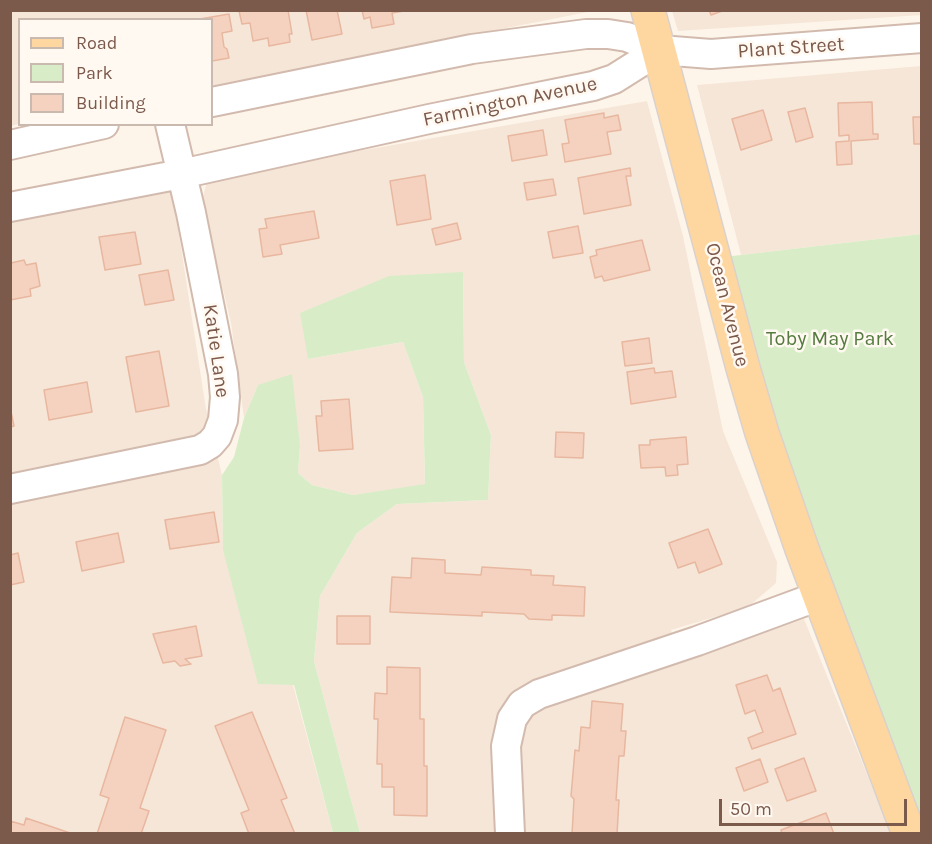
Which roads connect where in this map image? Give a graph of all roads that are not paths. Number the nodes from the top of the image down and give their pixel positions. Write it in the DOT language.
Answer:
graph roads {
  1 [pos="648,10"];
  2 [pos="921,38"];
  3 [pos="660,50"];
  4 [pos="213,102"];
  5 [pos="95,126"];
  6 [pos="170,126"];
  7 [pos="10,145"];
  8 [pos="181,174"];
  9 [pos="10,207"];
  10 [pos="10,489"];
  11 [pos="819,596"];
  12 [pos="510,834"];
  13 [pos="909,834"];
  1 -- 3 [label="main road, Ocean Avenue"];
  2 -- 3 [label="street, Plant Street"];
  3 -- 4 [label="street"];
  3 -- 8 [label="street, Farmington Avenue"];
  3 -- 11 [label="main road, Ocean Avenue"];
  5 -- 7 [label="street"];
  6 -- 8 [label="street, Katie Lane"];
  8 -- 9 [label="street, Farmington Avenue"];
  8 -- 10 [label="street, Katie Lane"];
  11 -- 12 [label="street"];
  11 -- 13 [label="main road, Ocean Avenue"];
}
